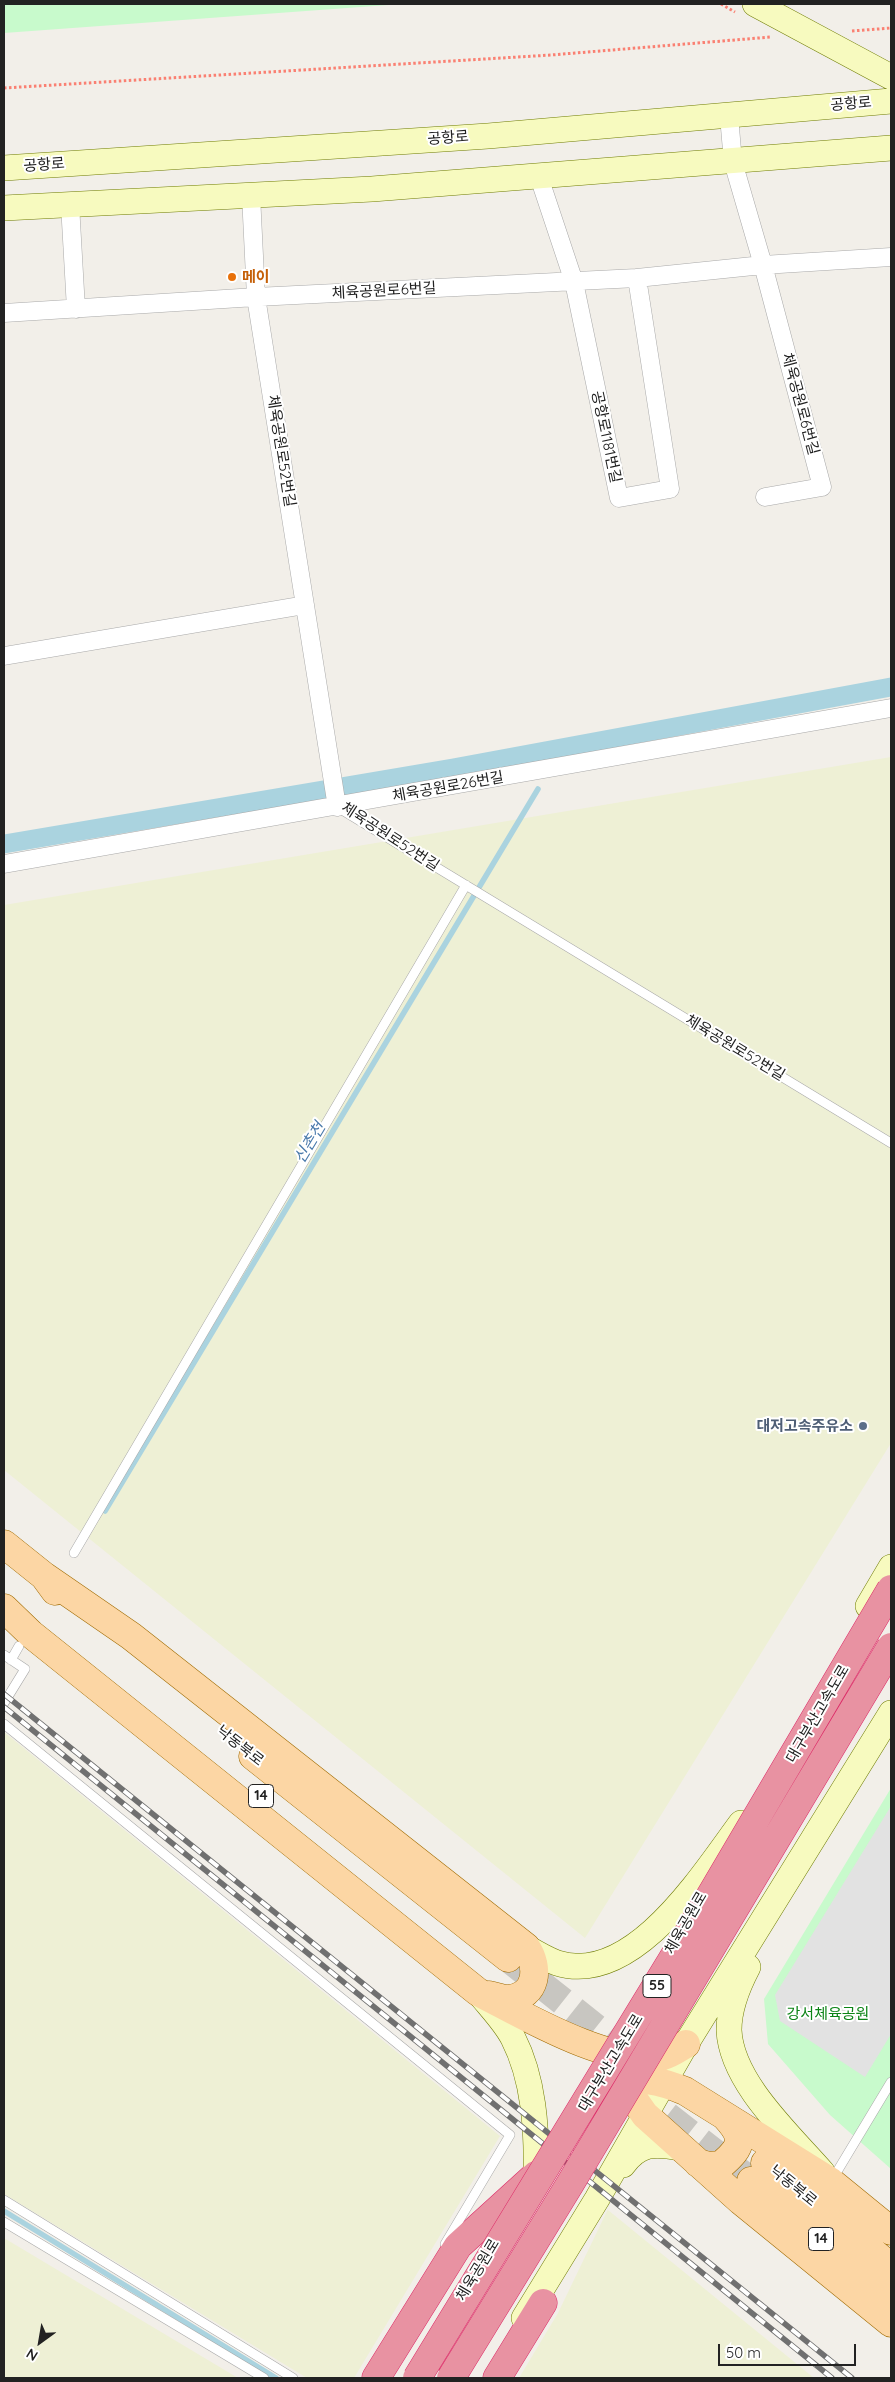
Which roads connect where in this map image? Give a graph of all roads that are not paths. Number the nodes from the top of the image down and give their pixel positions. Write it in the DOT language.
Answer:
graph roads {
  1 [pos="756,4"];
  2 [pos="891,77"];
  3 [pos="891,100"];
  4 [pos="729,116"];
  5 [pos="891,148"];
  6 [pos="733,162"];
  7 [pos="4,168"];
  8 [pos="539,177"];
  9 [pos="251,196"];
  10 [pos="70,204"];
  11 [pos="4,208"];
  12 [pos="891,257"];
  13 [pos="763,265"];
  14 [pos="637,278"];
  15 [pos="574,282"];
  16 [pos="256,297"];
  17 [pos="76,308"];
  18 [pos="4,313"];
  19 [pos="765,497"];
  20 [pos="305,605"];
  21 [pos="4,656"];
  22 [pos="891,708"];
  23 [pos="337,806"];
  24 [pos="4,864"];
  25 [pos="466,885"];
  26 [pos="891,1143"];
  27 [pos="4,1544"];
  28 [pos="74,1553"];
  29 [pos="891,1567"];
  30 [pos="44,1576"];
  31 [pos="891,1589"];
  32 [pos="4,1594"];
  33 [pos="16,1610"];
  34 [pos="19,1646"];
  35 [pos="891,1646"];
  36 [pos="7,1657"];
  37 [pos="4,1703"];
  38 [pos="891,1713"];
  39 [pos="4,1724"];
  40 [pos="834,1805"];
  41 [pos="746,1817"];
  42 [pos="517,1953"];
  43 [pos="485,1986"];
  44 [pos="633,2015"];
  45 [pos="686,2044"];
  46 [pos="621,2062"];
  47 [pos="664,2082"];
  48 [pos="891,2082"];
  49 [pos="645,2115"];
  50 [pos="725,2116"];
  51 [pos="572,2118"];
  52 [pos="688,2156"];
  53 [pos="536,2174"];
  54 [pos="760,2174"];
  55 [pos="831,2182"];
  56 [pos="597,2199"];
  57 [pos="4,2200"];
  58 [pos="4,2222"];
  59 [pos="891,2231"];
  60 [pos="440,2253"];
  61 [pos="891,2267"];
  62 [pos="891,2296"];
  63 [pos="543,2303"];
  64 [pos="891,2323"];
  65 [pos="264,2378"];
  66 [pos="293,2378"];
  67 [pos="376,2378"];
  68 [pos="412,2378"];
  69 [pos="418,2378"];
  70 [pos="450,2378"];
  71 [pos="488,2378"];
  72 [pos="497,2378"];
  1 -- 2 [label="main road"];
  3 -- 4 [label="main road, 공항로"];
  4 -- 6 [label="street"];
  4 -- 7 [label="main road, 공항로"];
  5 -- 6 [label="main road"];
  6 -- 8 [label="main road"];
  6 -- 13 [label="street"];
  8 -- 9 [label="main road"];
  8 -- 15 [label="street, 공항로1181번길"];
  9 -- 10 [label="main road"];
  9 -- 16 [label="street, 체육공원로52번길"];
  10 -- 11 [label="main road"];
  10 -- 17 [label="street"];
  12 -- 13 [label="street, 체육공원로6번길"];
  13 -- 14 [label="street, 체육공원로6번길"];
  13 -- 19 [label="street, 체육공원로6번길"];
  14 -- 15 [label="street, 체육공원로6번길"];
  14 -- 15 [label="street, 공항로1181번길"];
  15 -- 16 [label="street, 체육공원로6번길"];
  16 -- 17 [label="street, 체육공원로6번길"];
  16 -- 20 [label="street, 체육공원로52번길"];
  17 -- 18 [label="street, 체육공원로6번길"];
  20 -- 21 [label="street"];
  20 -- 23 [label="street, 체육공원로52번길"];
  22 -- 23 [label="street, 체육공원로26번길"];
  23 -- 24 [label="street, 체육공원로26번길"];
  23 -- 25 [label="lane, 체육공원로52번길"];
  25 -- 26 [label="lane, 체육공원로52번길"];
  25 -- 28 [label="lane"];
  27 -- 30 [label="main road, 낙동북로"];
  29 -- 41 [label="main road, 체육공원로"];
  30 -- 42 [label="main road"];
  30 -- 42 [label="main road, 낙동북로 / 14"];
  31 -- 69 [label="highway, 대구부산고속도로 / 55, bridge"];
  32 -- 33 [label="main road, 낙동북로"];
  33 -- 43 [label="main road, 낙동북로 / 14"];
  34 -- 36 [label="lane"];
  35 -- 70 [label="highway, 대구부산고속도로 / 55, bridge"];
  36 -- 37 [label="lane"];
  38 -- 40 [label="main road"];
  39 -- 60 [label="lane"];
  40 -- 45 [label="main road"];
  40 -- 55 [label="main road"];
  41 -- 42 [label="main road"];
  41 -- 44 [label="main road, 체육공원로"];
  42 -- 43 [label="main road"];
  43 -- 46 [label="main road"];
  43 -- 53 [label="main road"];
  44 -- 46 [label="main road"];
  45 -- 46 [label="main road"];
  45 -- 47 [label="main road"];
  46 -- 47 [label="main road"];
  46 -- 49 [label="main road"];
  46 -- 51 [label="main road"];
  47 -- 49 [label="main road"];
  47 -- 50 [label="main road"];
  48 -- 55 [label="lane"];
  49 -- 52 [label="main road"];
  49 -- 56 [label="main road"];
  50 -- 52 [label="main road"];
  50 -- 54 [label="main road"];
  51 -- 53 [label="main road, 체육공원로"];
  52 -- 54 [label="main road"];
  52 -- 56 [label="main road"];
  53 -- 67 [label="highway"];
  53 -- 68 [label="main road, 체육공원로"];
  54 -- 55 [label="main road"];
  54 -- 61 [label="main road, 낙동북로 / 14"];
  54 -- 62 [label="main road, 낙동북로 / 14"];
  54 -- 64 [label="main road"];
  55 -- 59 [label="main road"];
  56 -- 63 [label="main road"];
  56 -- 71 [label="main road"];
  57 -- 66 [label="lane"];
  58 -- 65 [label="lane"];
  63 -- 72 [label="highway"];
}
